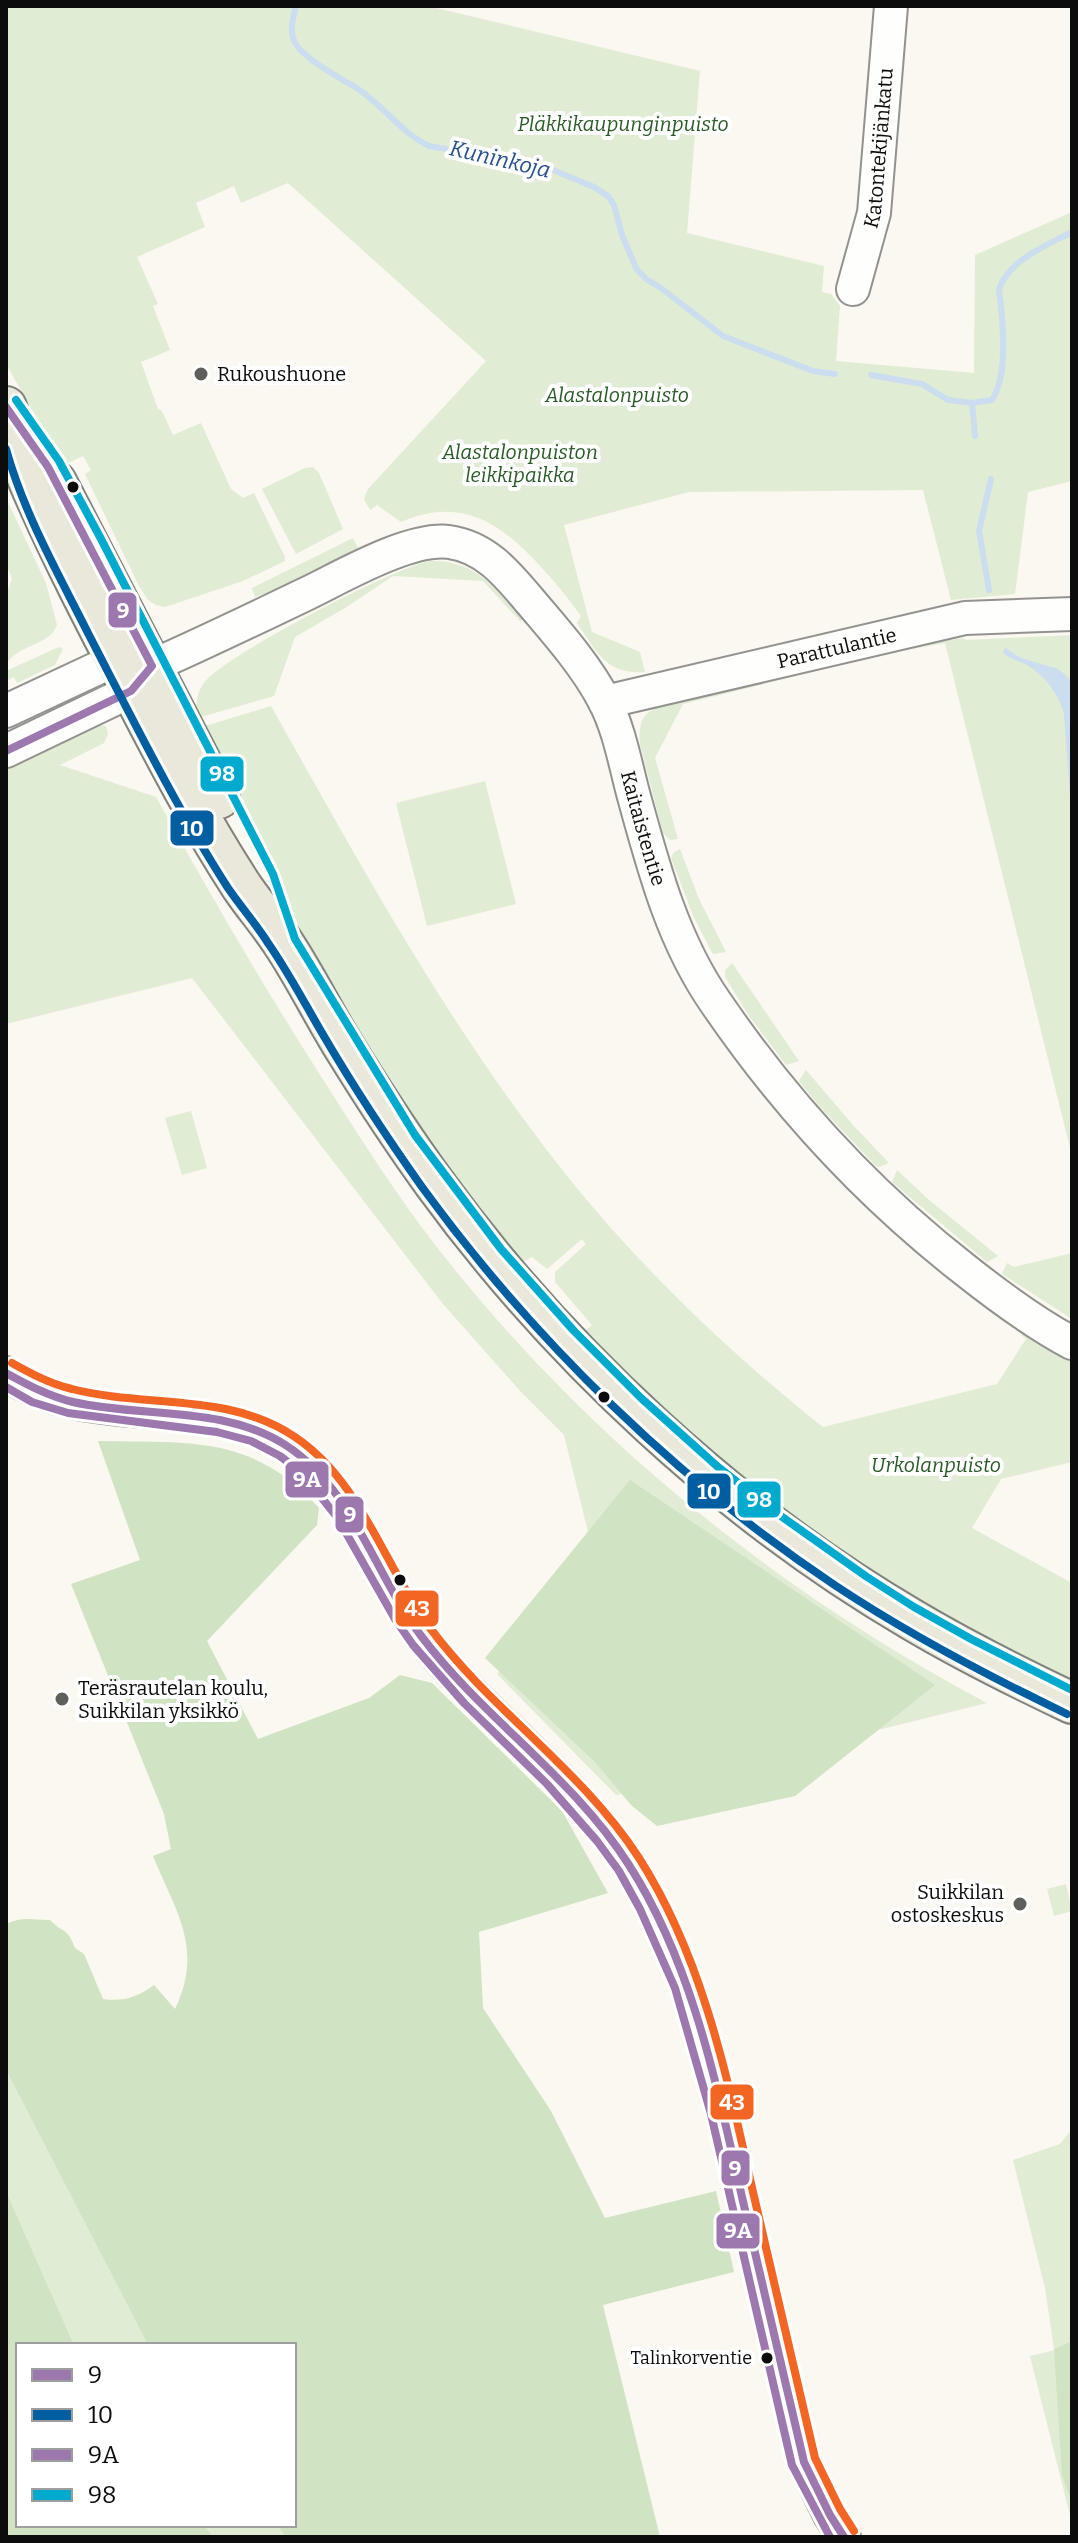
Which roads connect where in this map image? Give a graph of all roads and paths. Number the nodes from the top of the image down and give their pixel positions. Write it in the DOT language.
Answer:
graph roads {
  1 [pos="891,6"];
  2 [pos="853,289"];
  3 [pos="7,409"];
  4 [pos="1072,614"];
  5 [pos="133,672"];
  6 [pos="605,702"];
  7 [pos="6,711"];
  8 [pos="6,751"];
  9 [pos="1072,1343"];
  10 [pos="6,1373"];
  11 [pos="1072,1703"];
  12 [pos="844,2537"];
  1 -- 2 [label="street, Katontekijänkatu"];
  3 -- 5 [label="main road"];
  4 -- 6 [label="street, Parattulantie"];
  5 -- 6 [label="street, Kaitaistentie"];
  5 -- 7 [label="street"];
  5 -- 8 [label="street"];
  5 -- 11 [label="main road"];
  6 -- 9 [label="street, Kaitaistentie"];
  10 -- 12 [label="street"];
}
